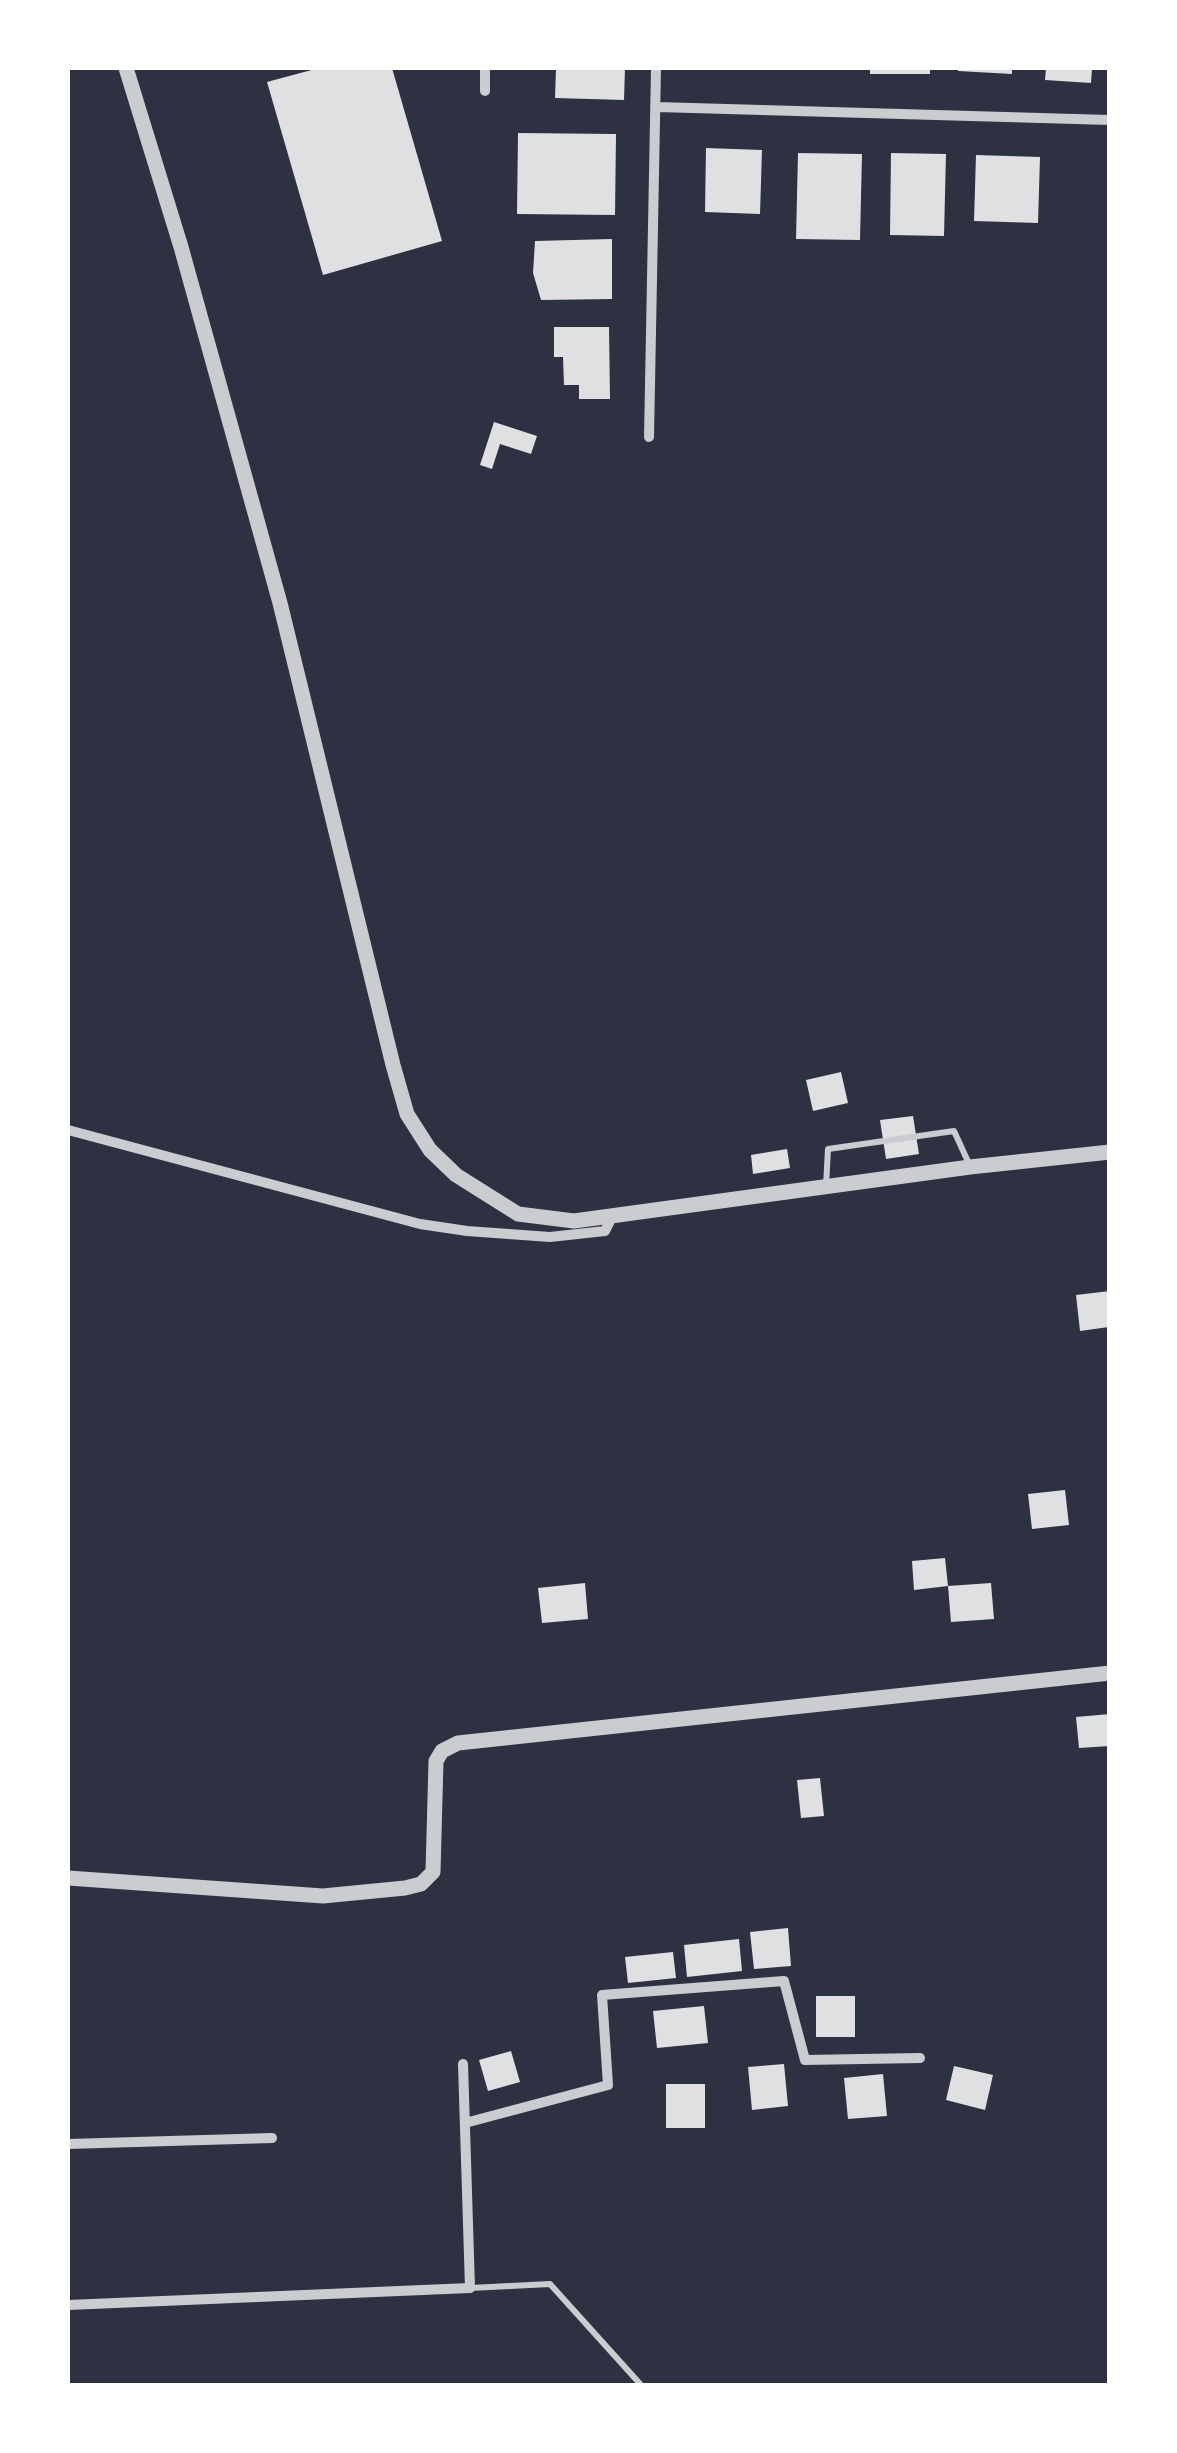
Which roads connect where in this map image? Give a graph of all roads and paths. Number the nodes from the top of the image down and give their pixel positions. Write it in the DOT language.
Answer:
graph roads {
  1 [pos="126,68"];
  2 [pos="485,68"];
  3 [pos="656,68"];
  4 [pos="485,91"];
  5 [pos="657,107"];
  6 [pos="1110,120"];
  7 [pos="649,437"];
  8 [pos="68,1130"];
  9 [pos="1110,1152"];
  10 [pos="970,1167"];
  11 [pos="826,1186"];
  12 [pos="612,1217"];
  13 [pos="1110,1673"];
  14 [pos="68,1878"];
  15 [pos="920,2058"];
  16 [pos="463,2064"];
  17 [pos="465,2123"];
  18 [pos="272,2138"];
  19 [pos="68,2144"];
  20 [pos="470,2288"];
  21 [pos="68,2305"];
  22 [pos="642,2386"];
  1 -- 12 [label="street"];
  2 -- 4 [label="street"];
  3 -- 5 [label="street"];
  5 -- 6 [label="street"];
  5 -- 7 [label="street"];
  8 -- 12 [label="street"];
  9 -- 10 [label="street"];
  10 -- 11 [label="street"];
  10 -- 11 [label="lane"];
  11 -- 12 [label="street"];
  13 -- 14 [label="street"];
  15 -- 17 [label="street"];
  16 -- 17 [label="street"];
  17 -- 20 [label="street"];
  18 -- 19 [label="street"];
  20 -- 21 [label="street"];
  20 -- 22 [label="lane"];
}
